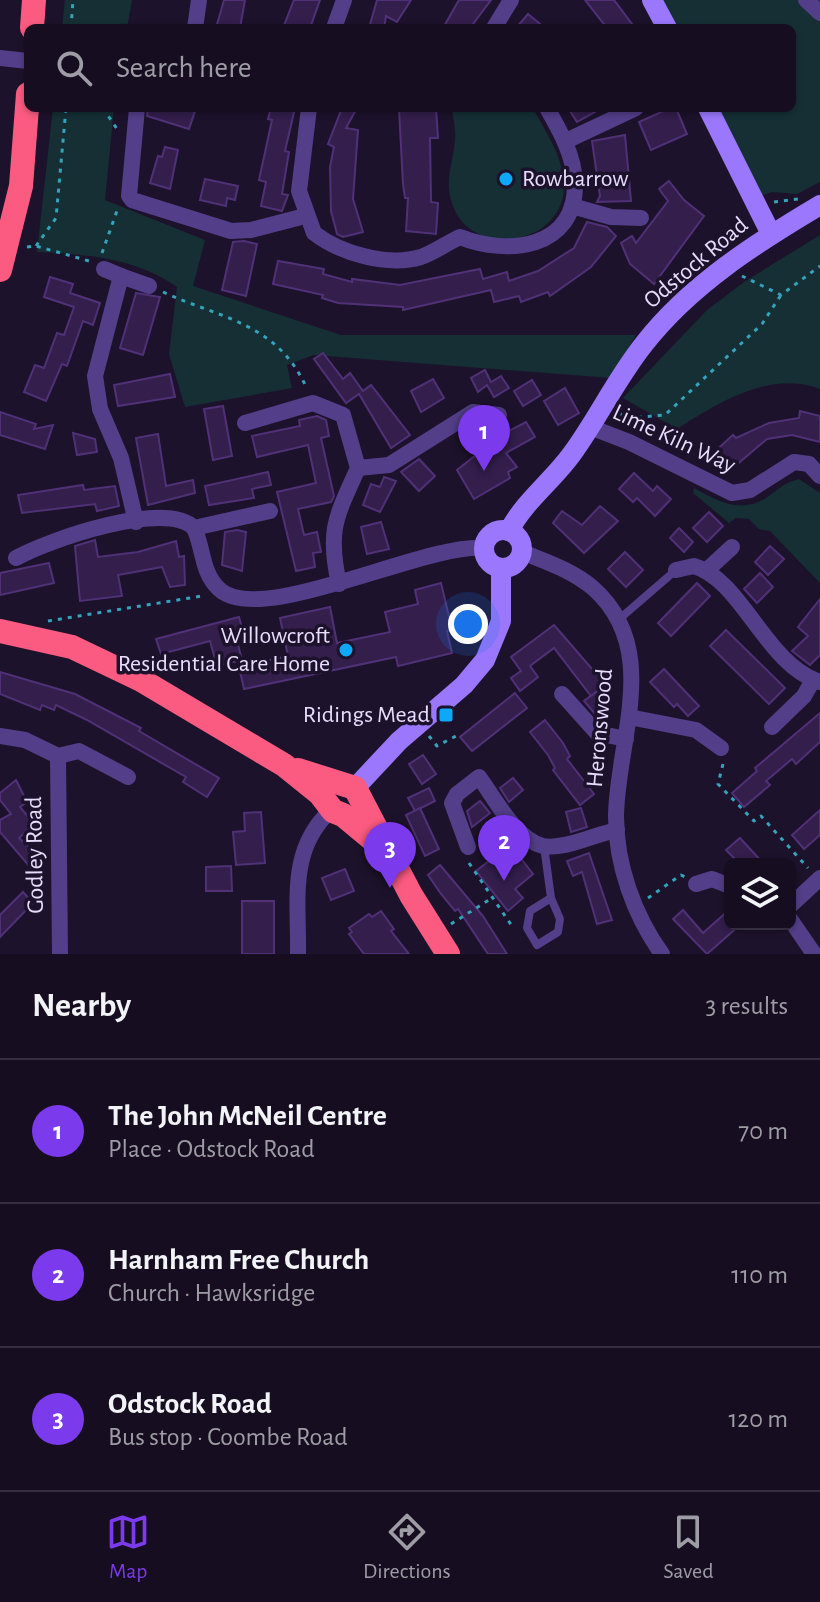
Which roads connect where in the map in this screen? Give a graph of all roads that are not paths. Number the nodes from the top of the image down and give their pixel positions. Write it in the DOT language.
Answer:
graph roads {
  1 [pos="34,0"];
  2 [pos="199,0"];
  3 [pos="344,0"];
  4 [pos="511,0"];
  5 [pos="652,0"];
  6 [pos="806,0"];
  7 [pos="820,13"];
  8 [pos="32,24"];
  9 [pos="196,24"];
  10 [pos="335,24"];
  11 [pos="496,24"];
  12 [pos="665,24"];
  13 [pos="0,58"];
  14 [pos="24,61"];
  15 [pos="27,112"];
  16 [pos="137,112"];
  17 [pos="309,112"];
  18 [pos="549,112"];
  19 [pos="628,112"];
  20 [pos="710,112"];
  21 [pos="566,141"];
  22 [pos="820,205"];
  23 [pos="572,206"];
  24 [pos="305,216"];
  25 [pos="641,218"];
  26 [pos="771,234"];
  27 [pos="104,269"];
  28 [pos="0,270"];
  29 [pos="121,276"];
  30 [pos="149,286"];
  31 [pos="499,415"];
  32 [pos="245,423"];
  33 [pos="590,427"];
  34 [pos="358,468"];
  35 [pos="820,476"];
  36 [pos="270,511"];
  37 [pos="136,522"];
  38 [pos="194,528"];
  39 [pos="509,531"];
  40 [pos="732,547"];
  41 [pos="485,548"];
  42 [pos="522,552"];
  43 [pos="16,558"];
  44 [pos="501,568"];
  45 [pos="676,570"];
  46 [pos="706,571"];
  47 [pos="339,584"];
  48 [pos="617,621"];
  49 [pos="0,631"];
  50 [pos="817,681"];
  51 [pos="562,694"];
  52 [pos="629,717"];
  53 [pos="772,727"];
  54 [pos="0,736"];
  55 [pos="626,739"];
  56 [pos="721,748"];
  57 [pos="58,756"];
  58 [pos="128,777"];
  59 [pos="343,799"];
  60 [pos="617,830"];
  61 [pos="543,846"];
  62 [pos="468,847"];
  63 [pos="819,878"];
  64 [pos="696,884"];
  65 [pos="724,884"];
  66 [pos="551,898"];
  67 [pos="796,900"];
  68 [pos="796,928"];
  69 [pos="441,944"];
  70 [pos="60,954"];
  71 [pos="298,954"];
  72 [pos="662,954"];
  73 [pos="814,954"];
  1 -- 8 [label="highway"];
  2 -- 9 [label="street"];
  3 -- 10 [label="street"];
  4 -- 11 [label="street"];
  5 -- 12 [label="street"];
  6 -- 7 [label="street"];
  13 -- 14 [label="street"];
  15 -- 28 [label="highway"];
  16 -- 24 [label="street"];
  17 -- 24 [label="street"];
  18 -- 21 [label="street"];
  19 -- 21 [label="street"];
  20 -- 26 [label="street"];
  21 -- 23 [label="street"];
  22 -- 26 [label="street, Odstock Road"];
  23 -- 24 [label="street"];
  23 -- 25 [label="street"];
  26 -- 33 [label="street, Odstock Road"];
  27 -- 29 [label="street"];
  29 -- 30 [label="street"];
  29 -- 37 [label="street"];
  31 -- 34 [label="street"];
  32 -- 34 [label="street"];
  33 -- 35 [label="street, Lime Kiln Way"];
  33 -- 39 [label="street, Odstock Road"];
  34 -- 47 [label="street"];
  36 -- 38 [label="street"];
  37 -- 38 [label="street"];
  37 -- 43 [label="street"];
  38 -- 47 [label="street"];
  39 -- 41 [label="street, Odstock Road"];
  39 -- 42 [label="street"];
  40 -- 46 [label="street"];
  41 -- 44 [label="street"];
  41 -- 47 [label="street"];
  42 -- 44 [label="street"];
  42 -- 48 [label="street, Heronswood"];
  44 -- 59 [label="street"];
  45 -- 46 [label="street"];
  45 -- 48 [label="lane"];
  46 -- 50 [label="street"];
  48 -- 52 [label="street, Heronswood"];
  49 -- 59 [label="highway"];
  50 -- 53 [label="street"];
  51 -- 55 [label="street"];
  52 -- 55 [label="street, Heronswood"];
  52 -- 56 [label="street"];
  54 -- 57 [label="street"];
  55 -- 60 [label="street, Heronswood"];
  57 -- 58 [label="street"];
  57 -- 70 [label="street, Godley Road"];
  59 -- 69 [label="highway"];
  59 -- 71 [label="street"];
  60 -- 61 [label="street"];
  60 -- 72 [label="street, Heronswood"];
  61 -- 62 [label="street"];
  61 -- 66 [label="lane"];
  63 -- 67 [label="street"];
  64 -- 65 [label="street"];
  66 -- 66 [label="lane"];
  68 -- 73 [label="street"];
}
